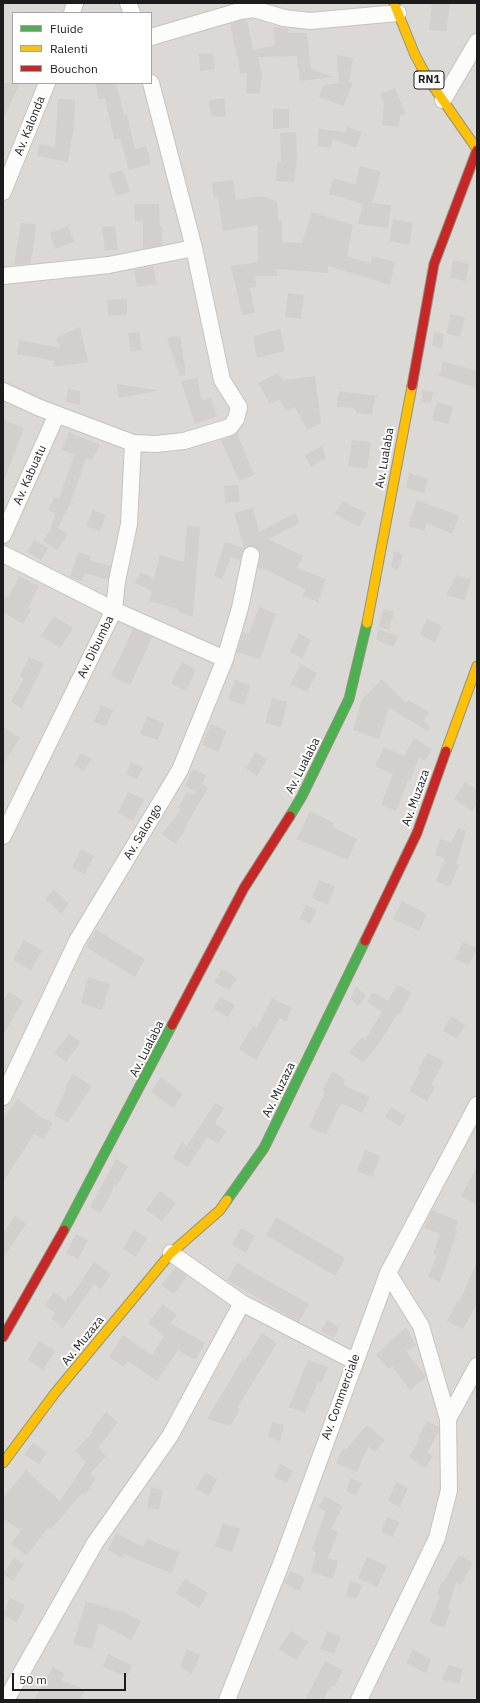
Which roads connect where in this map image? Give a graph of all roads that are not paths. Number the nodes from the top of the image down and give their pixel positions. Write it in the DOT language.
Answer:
graph roads {
  1 [pos="263,8"];
  2 [pos="396,8"];
  3 [pos="152,37"];
  4 [pos="477,42"];
  5 [pos="47,84"];
  6 [pos="151,84"];
  7 [pos="444,100"];
  8 [pos="477,149"];
  9 [pos="3,192"];
  10 [pos="194,248"];
  11 [pos="3,276"];
  12 [pos="3,391"];
  13 [pos="57,414"];
  14 [pos="133,443"];
  15 [pos="3,535"];
  16 [pos="3,554"];
  17 [pos="251,554"];
  18 [pos="114,610"];
  19 [pos="225,659"];
  20 [pos="477,666"];
  21 [pos="3,836"];
  22 [pos="3,1097"];
  23 [pos="477,1105"];
  24 [pos="171,1253"];
  25 [pos="388,1273"];
  26 [pos="242,1303"];
  27 [pos="3,1337"];
  28 [pos="354,1361"];
  29 [pos="477,1366"];
  30 [pos="448,1419"];
  31 [pos="3,1463"];
  32 [pos="363,1698"];
  33 [pos="6,1700"];
  34 [pos="227,1700"];
  1 -- 2 [label="street"];
  1 -- 3 [label="street"];
  2 -- 7 [label="main road, RN1"];
  4 -- 7 [label="street"];
  5 -- 9 [label="street, Av. Kalonda"];
  6 -- 10 [label="street"];
  7 -- 8 [label="main road, RN1"];
  8 -- 27 [label="main road, Av. Lualaba"];
  10 -- 11 [label="street"];
  10 -- 14 [label="street"];
  12 -- 13 [label="street"];
  13 -- 14 [label="street"];
  13 -- 15 [label="street, Av. Kabuatu"];
  14 -- 18 [label="street, Av. Dibumba"];
  16 -- 18 [label="street"];
  17 -- 19 [label="street, Av. Salongo"];
  18 -- 19 [label="street"];
  18 -- 21 [label="street, Av. Dibumba"];
  19 -- 22 [label="street, Av. Salongo"];
  20 -- 24 [label="main road, Av. Muzaza"];
  23 -- 25 [label="street, Av. Commerciale"];
  24 -- 26 [label="street"];
  24 -- 31 [label="main road, Av. Muzaza"];
  25 -- 28 [label="street, Av. Commerciale"];
  25 -- 30 [label="street"];
  26 -- 28 [label="street"];
  26 -- 33 [label="street"];
  28 -- 34 [label="street, Av. Commerciale"];
  29 -- 30 [label="street"];
  30 -- 32 [label="street"];
}
